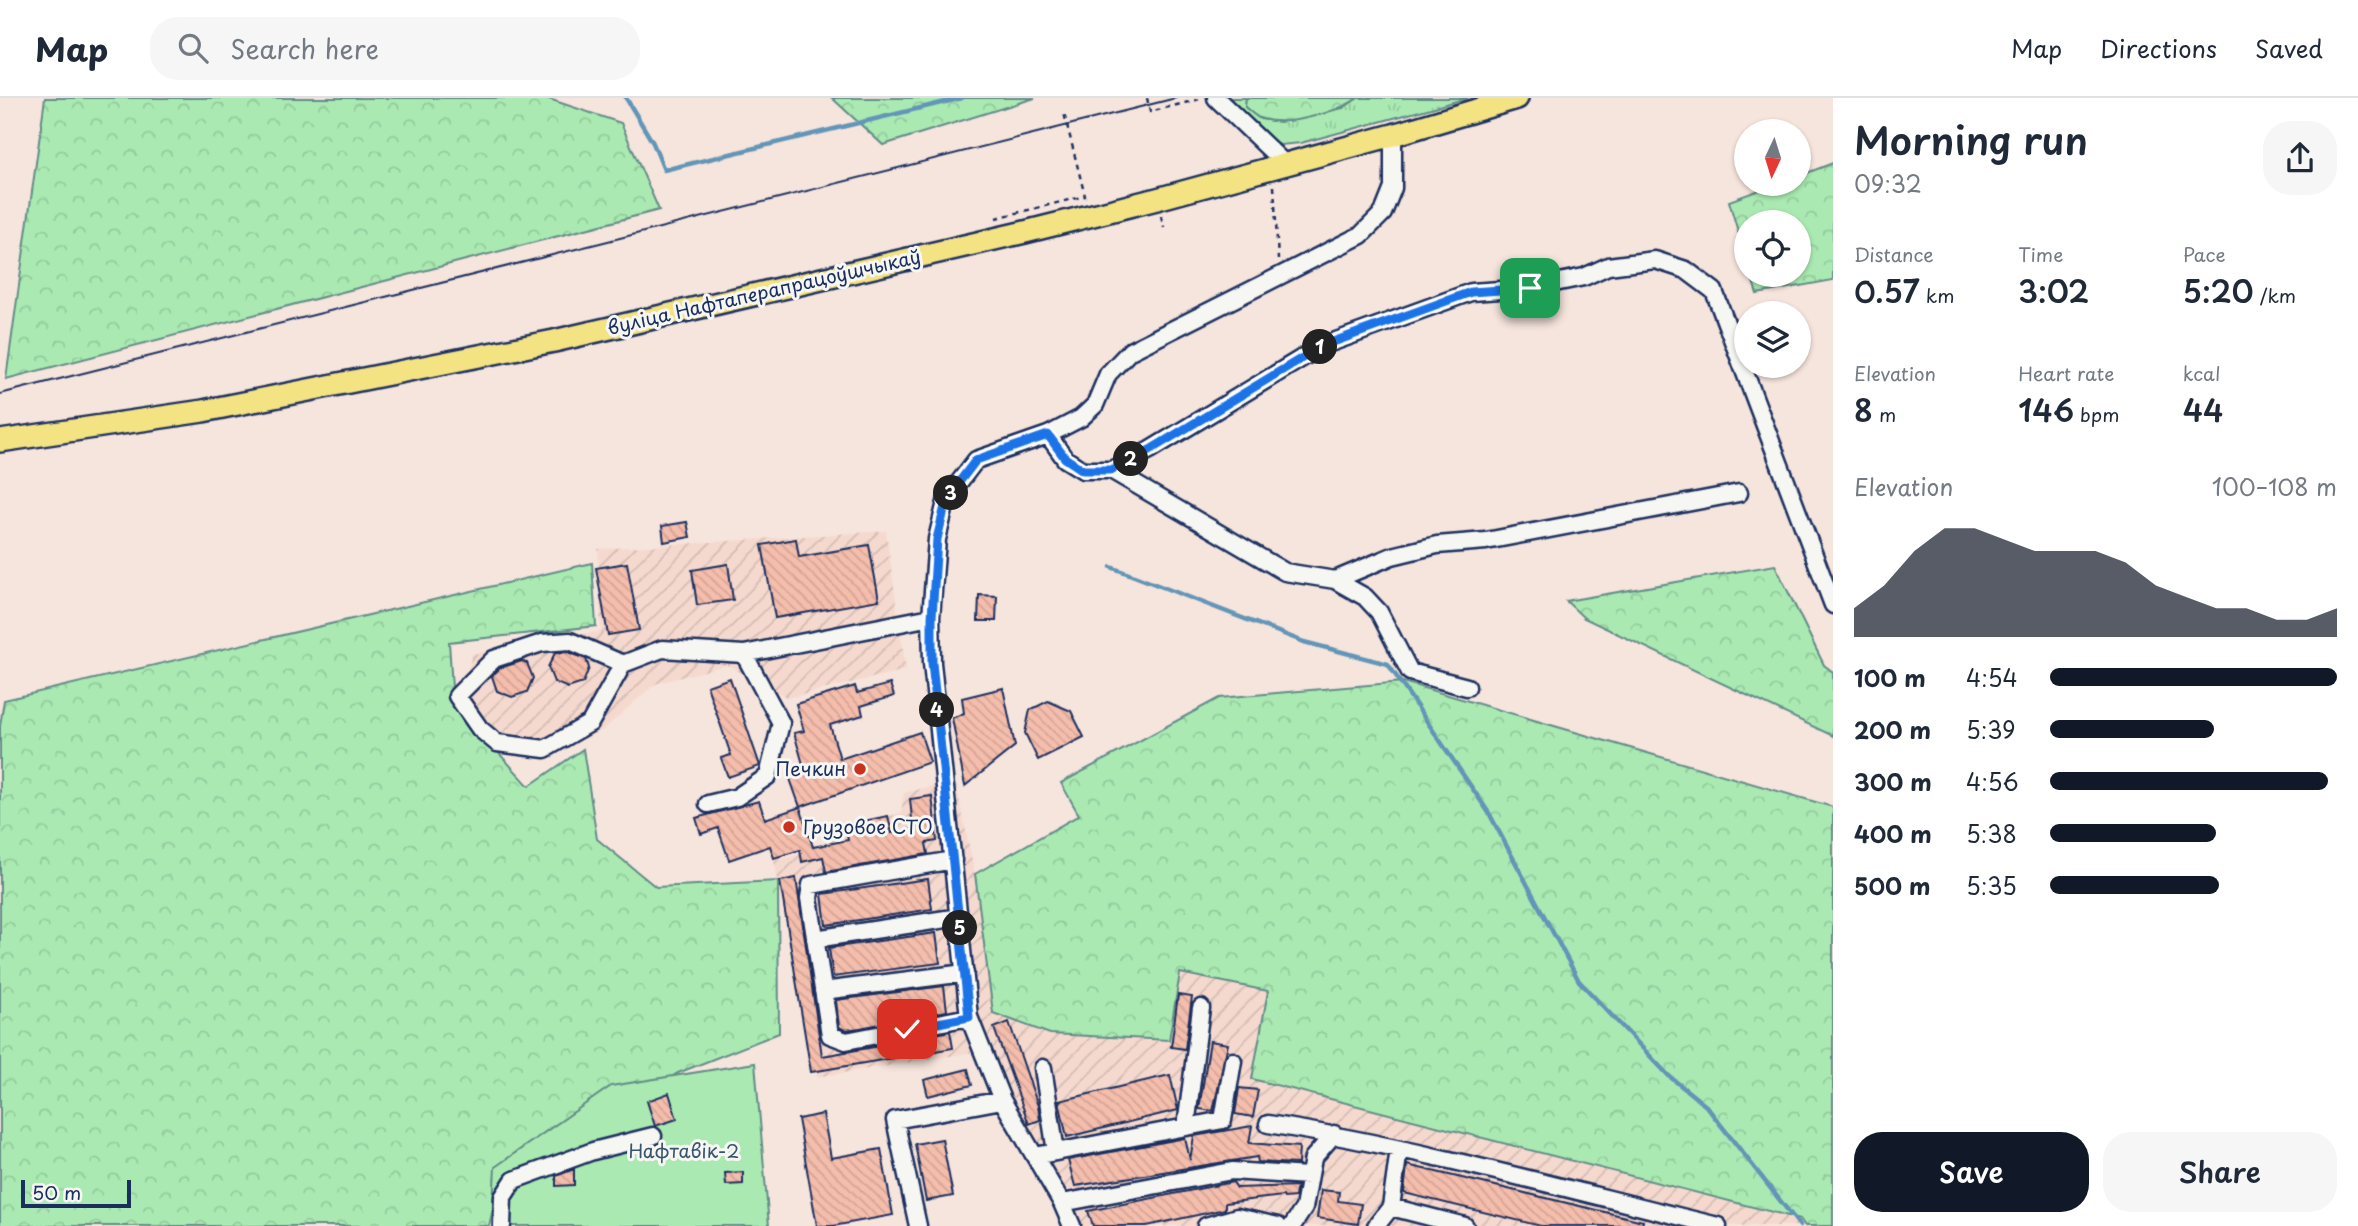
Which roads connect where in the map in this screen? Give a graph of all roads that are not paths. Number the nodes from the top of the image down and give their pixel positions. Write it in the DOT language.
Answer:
graph roads {
  1 [pos="1216,98"];
  2 [pos="1517,98"];
  3 [pos="1393,135"];
  4 [pos="1280,167"];
  5 [pos="1048,435"];
  6 [pos="0,441"];
  7 [pos="1111,470"];
  8 [pos="1739,493"];
  9 [pos="1335,580"];
  10 [pos="1833,605"];
  11 [pos="932,617"];
  12 [pos="744,654"];
  13 [pos="623,664"];
  14 [pos="1467,687"];
  15 [pos="708,804"];
  16 [pos="953,860"];
  17 [pos="959,917"];
  18 [pos="816,939"];
  19 [pos="964,973"];
  20 [pos="823,991"];
  21 [pos="1201,1008"];
  22 [pos="969,1017"];
  23 [pos="1233,1061"];
  24 [pos="1043,1068"];
  25 [pos="1002,1100"];
  26 [pos="1268,1124"];
  27 [pos="1186,1127"];
  28 [pos="1334,1134"];
  29 [pos="653,1136"];
  30 [pos="1399,1149"];
  31 [pos="1056,1152"];
  32 [pos="1035,1156"];
  33 [pos="1308,1176"];
  34 [pos="1062,1203"];
  35 [pos="1391,1207"];
  36 [pos="502,1226"];
  37 [pos="918,1226"];
  38 [pos="1072,1226"];
  39 [pos="1206,1226"];
  40 [pos="1278,1226"];
  41 [pos="1292,1226"];
  42 [pos="1376,1226"];
  43 [pos="1465,1226"];
  44 [pos="1718,1226"];
  1 -- 4 [label="street"];
  2 -- 3 [label="main road, вуліца Нафтаперапрацоўшчыкаў"];
  3 -- 4 [label="main road, вуліца Нафтаперапрацоўшчыкаў"];
  3 -- 5 [label="street"];
  4 -- 6 [label="main road, вуліца Нафтаперапрацоўшчыкаў"];
  5 -- 7 [label="street"];
  5 -- 11 [label="street"];
  7 -- 9 [label="street"];
  7 -- 10 [label="street"];
  8 -- 9 [label="street"];
  9 -- 14 [label="street"];
  11 -- 12 [label="street"];
  11 -- 16 [label="street"];
  12 -- 13 [label="street"];
  12 -- 15 [label="street"];
  13 -- 13 [label="street"];
  16 -- 17 [label="street"];
  16 -- 18 [label="street"];
  17 -- 18 [label="street"];
  17 -- 19 [label="street"];
  18 -- 20 [label="street"];
  19 -- 20 [label="street"];
  19 -- 22 [label="street"];
  20 -- 22 [label="street"];
  21 -- 27 [label="street"];
  22 -- 25 [label="street"];
  23 -- 27 [label="street"];
  24 -- 31 [label="street"];
  25 -- 32 [label="street"];
  25 -- 37 [label="street"];
  26 -- 28 [label="street"];
  27 -- 31 [label="street"];
  28 -- 30 [label="street"];
  28 -- 33 [label="street"];
  29 -- 36 [label="street"];
  30 -- 35 [label="street"];
  30 -- 44 [label="street"];
  31 -- 32 [label="street"];
  32 -- 34 [label="street"];
  33 -- 34 [label="street"];
  33 -- 41 [label="street"];
  34 -- 38 [label="street"];
  35 -- 42 [label="street"];
  35 -- 43 [label="street"];
  39 -- 40 [label="street"];
}
